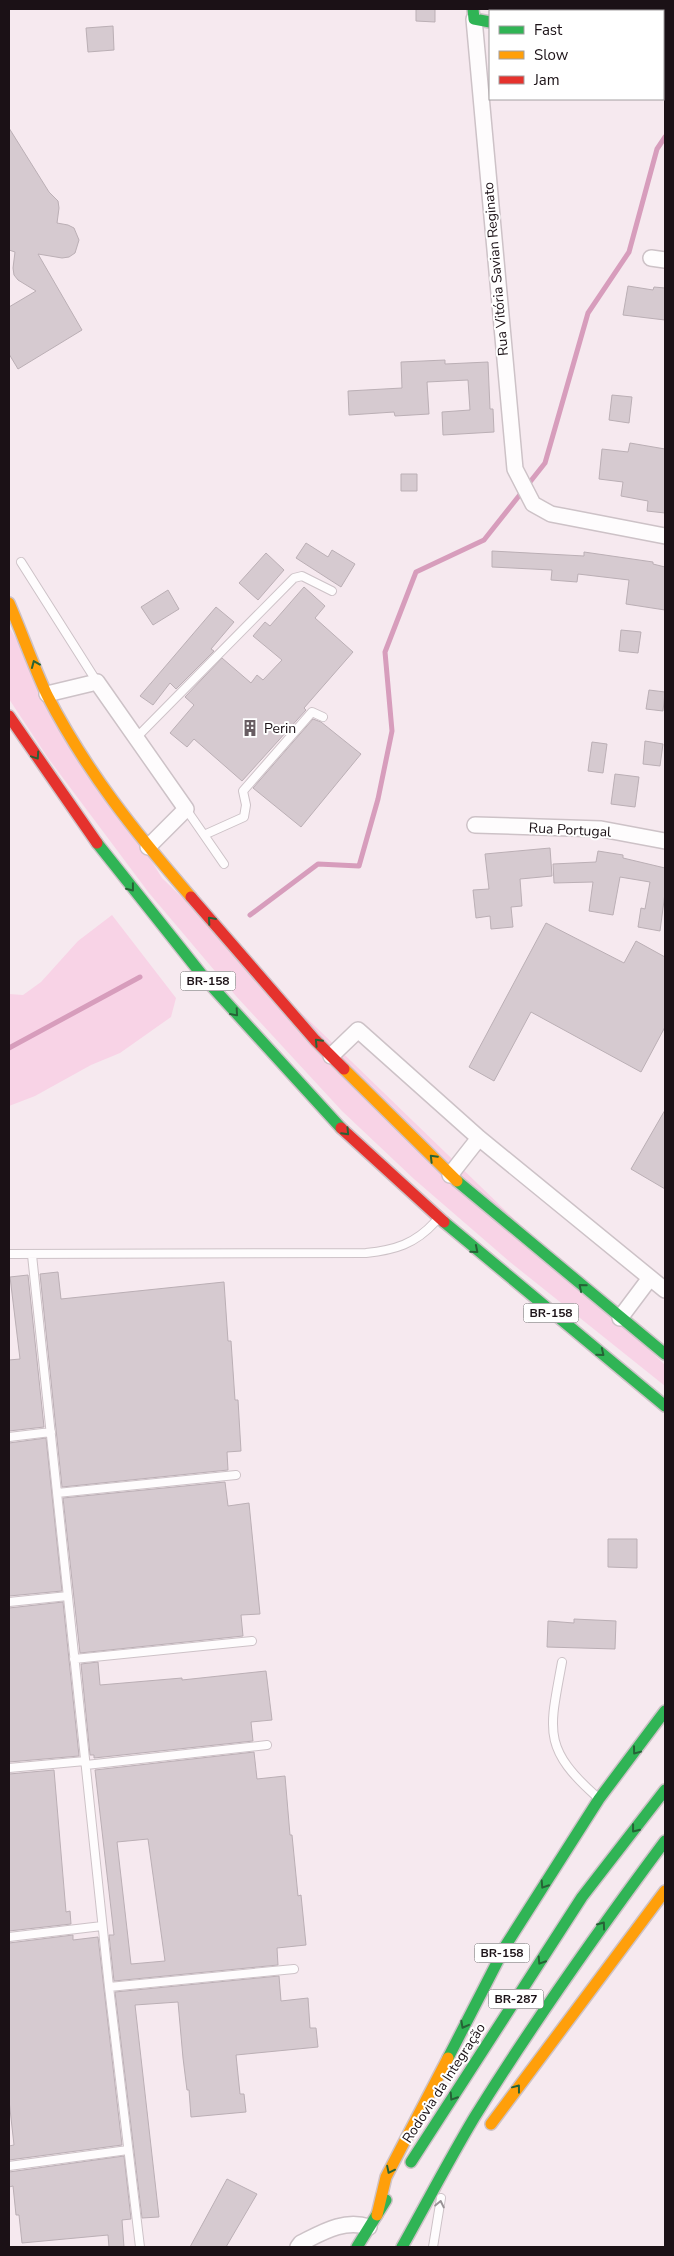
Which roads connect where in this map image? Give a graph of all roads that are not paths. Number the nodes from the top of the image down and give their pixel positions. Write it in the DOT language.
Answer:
graph roads {
  1 [pos="474,14"];
  2 [pos="489,22"];
  3 [pos="665,536"];
  4 [pos="21,562"];
  5 [pos="332,591"];
  6 [pos="9,603"];
  7 [pos="97,682"];
  8 [pos="47,694"];
  9 [pos="9,716"];
  10 [pos="323,717"];
  11 [pos="136,738"];
  12 [pos="186,808"];
  13 [pos="475,825"];
  14 [pos="204,835"];
  15 [pos="665,841"];
  16 [pos="148,847"];
  17 [pos="224,864"];
  18 [pos="331,1056"];
  19 [pos="479,1138"];
  20 [pos="450,1175"];
  21 [pos="438,1218"];
  22 [pos="9,1254"];
  23 [pos="32,1254"];
  24 [pos="650,1278"];
  25 [pos="665,1290"];
  26 [pos="620,1318"];
  27 [pos="665,1354"];
  28 [pos="665,1406"];
  29 [pos="51,1432"];
  30 [pos="9,1436"];
  31 [pos="236,1475"];
  32 [pos="57,1494"];
  33 [pos="68,1596"];
  34 [pos="9,1602"];
  35 [pos="252,1641"];
  36 [pos="74,1659"];
  37 [pos="562,1662"];
  38 [pos="665,1712"];
  39 [pos="267,1744"];
  40 [pos="85,1763"];
  41 [pos="9,1768"];
  42 [pos="665,1790"];
  43 [pos="599,1799"];
  44 [pos="665,1841"];
  45 [pos="665,1891"];
  46 [pos="102,1926"];
  47 [pos="9,1937"];
  48 [pos="294,1969"];
  49 [pos="109,1987"];
  50 [pos="128,2150"];
  51 [pos="449,2161"];
  52 [pos="9,2166"];
  53 [pos="373,2221"];
  54 [pos="140,2247"];
  55 [pos="298,2247"];
  56 [pos="357,2247"];
  57 [pos="402,2247"];
  58 [pos="433,2247"];
  1 -- 2 [label="main road"];
  1 -- 3 [label="street, Rua Vitória Savian Reginato"];
  4 -- 7 [label="lane"];
  5 -- 11 [label="lane"];
  8 -- 6 [label="main road, BR-158, one-way"];
  7 -- 8 [label="street"];
  7 -- 11 [label="street"];
  8 -- 16 [label="main road, BR-158"];
  9 -- 21 [label="main road, BR-158, one-way"];
  10 -- 14 [label="lane"];
  11 -- 12 [label="street"];
  12 -- 14 [label="lane"];
  12 -- 16 [label="street"];
  13 -- 15 [label="street, Rua Portugal"];
  14 -- 17 [label="lane"];
  18 -- 16 [label="main road, BR-158, one-way"];
  18 -- 19 [label="street"];
  20 -- 18 [label="main road, BR-158, one-way"];
  19 -- 20 [label="street"];
  19 -- 24 [label="street"];
  26 -- 20 [label="main road, BR-158, one-way"];
  21 -- 23 [label="lane"];
  21 -- 28 [label="main road, BR-158, one-way"];
  22 -- 23 [label="lane"];
  23 -- 29 [label="lane"];
  24 -- 25 [label="street"];
  24 -- 26 [label="street"];
  26 -- 27 [label="main road, BR-158"];
  29 -- 30 [label="lane"];
  29 -- 32 [label="lane"];
  31 -- 32 [label="lane"];
  32 -- 33 [label="lane"];
  33 -- 34 [label="lane"];
  33 -- 36 [label="lane"];
  35 -- 36 [label="lane"];
  36 -- 40 [label="lane"];
  37 -- 43 [label="lane"];
  38 -- 43 [label="main road, BR-158, one-way"];
  39 -- 40 [label="lane"];
  40 -- 41 [label="lane"];
  40 -- 46 [label="lane"];
  42 -- 53 [label="main road, Rodovia da Integração / BR-287, one-way"];
  43 -- 53 [label="main road, BR-158, one-way"];
  51 -- 44 [label="main road, BR-287, one-way"];
  51 -- 45 [label="main road, one-way"];
  46 -- 47 [label="lane"];
  46 -- 49 [label="lane"];
  48 -- 49 [label="lane"];
  49 -- 50 [label="lane"];
  50 -- 52 [label="lane"];
  50 -- 54 [label="lane"];
  51 -- 57 [label="main road"];
  58 -- 51 [label="lane, one-way"];
  53 -- 55 [label="street"];
  53 -- 56 [label="main road, Rodovia da Integração / BR-158"];
}
